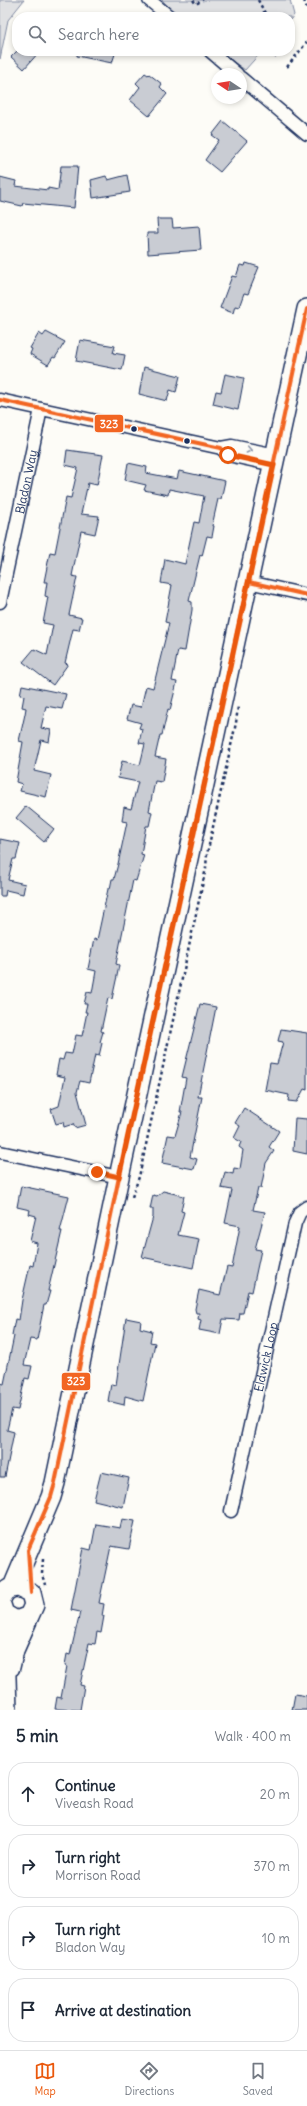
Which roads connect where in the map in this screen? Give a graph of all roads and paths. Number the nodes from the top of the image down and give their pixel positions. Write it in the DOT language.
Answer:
graph roads {
  1 [pos="150,0"];
  2 [pos="193,0"];
  3 [pos="203,0"];
  4 [pos="258,0"];
  5 [pos="304,0"];
  6 [pos="307,9"];
  7 [pos="164,12"];
  8 [pos="264,12"];
  9 [pos="307,42"];
  10 [pos="216,56"];
  11 [pos="287,67"];
  12 [pos="230,68"];
  13 [pos="247,83"];
  14 [pos="307,134"];
  15 [pos="307,309"];
  16 [pos="0,400"];
  17 [pos="41,409"];
  18 [pos="275,460"];
  19 [pos="249,582"];
  20 [pos="307,595"];
  21 [pos="0,602"];
  22 [pos="0,1152"];
  23 [pos="119,1177"];
  24 [pos="307,1207"];
  25 [pos="230,1511"];
  26 [pos="28,1550"];
  27 [pos="13,1587"];
  28 [pos="31,1593"];
  29 [pos="1,1606"];
  30 [pos="29,1616"];
  31 [pos="7,1678"];
  32 [pos="7,1710"];
  1 -- 7 [label="street"];
  2 -- 3 [label="path"];
  4 -- 8 [label="path"];
  5 -- 6 [label="path"];
  9 -- 11 [label="path"];
  10 -- 12 [label="street"];
  13 -- 14 [label="street"];
  15 -- 18 [label="main road"];
  16 -- 17 [label="street"];
  17 -- 18 [label="street"];
  17 -- 21 [label="street, Bladon Way"];
  18 -- 19 [label="main road"];
  19 -- 20 [label="street"];
  19 -- 23 [label="main road"];
  22 -- 23 [label="street"];
  23 -- 26 [label="main road"];
  24 -- 25 [label="street, Eldwick Loop"];
  26 -- 27 [label="main road"];
  26 -- 28 [label="main road"];
  27 -- 28 [label="main road"];
  27 -- 29 [label="main road"];
  28 -- 30 [label="main road"];
  29 -- 30 [label="main road"];
  29 -- 31 [label="main road"];
  30 -- 31 [label="main road"];
  31 -- 32 [label="main road"];
}
